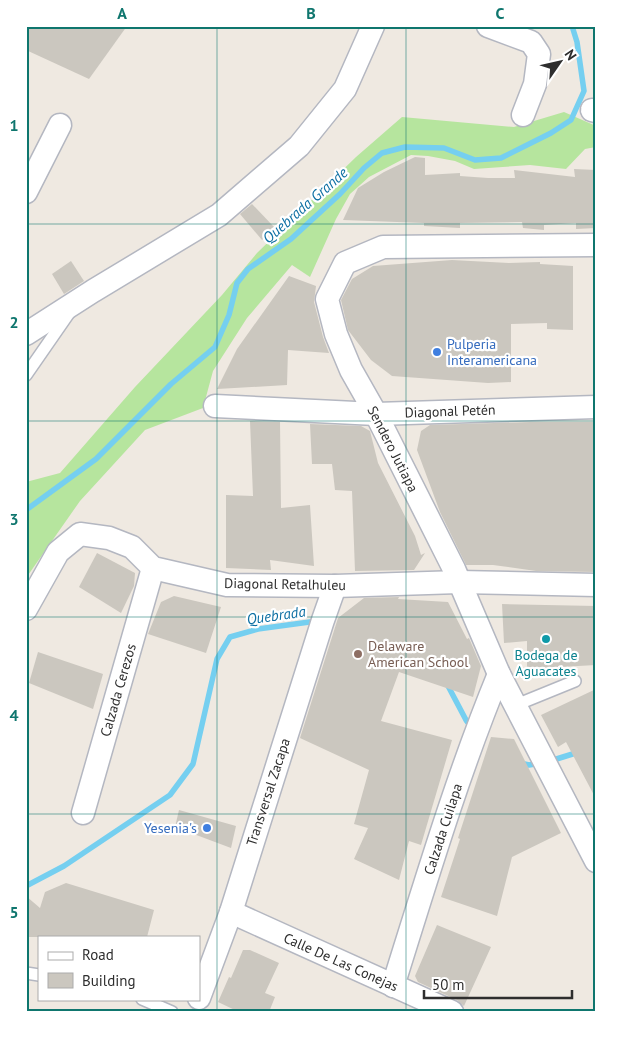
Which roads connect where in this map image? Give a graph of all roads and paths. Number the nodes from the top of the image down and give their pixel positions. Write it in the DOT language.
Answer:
graph roads {
  1 [pos="373,26"];
  2 [pos="488,26"];
  3 [pos="523,115"];
  4 [pos="60,125"];
  5 [pos="26,192"];
  6 [pos="596,245"];
  7 [pos="78,301"];
  8 [pos="26,334"];
  9 [pos="26,375"];
  10 [pos="215,406"];
  11 [pos="596,407"];
  12 [pos="376,414"];
  13 [pos="153,568"];
  14 [pos="459,582"];
  15 [pos="596,585"];
  16 [pos="335,586"];
  17 [pos="26,609"];
  18 [pos="500,674"];
  19 [pos="575,680"];
  20 [pos="516,705"];
  21 [pos="83,813"];
  22 [pos="596,861"];
  23 [pos="231,912"];
  24 [pos="393,986"];
  25 [pos="200,994"];
  26 [pos="144,1000"];
  27 [pos="198,1000"];
  28 [pos="172,1012"];
  29 [pos="194,1012"];
  30 [pos="452,1012"];
  1 -- 7 [label="street"];
  2 -- 3 [label="street"];
  4 -- 5 [label="street"];
  6 -- 12 [label="street, Sendero Jutiapa"];
  7 -- 8 [label="street"];
  7 -- 9 [label="lane"];
  10 -- 12 [label="street, Diagonal Petén"];
  11 -- 12 [label="street, Diagonal Petén"];
  12 -- 14 [label="street, Sendero Jutiapa"];
  13 -- 16 [label="street, Diagonal Retalhuleu"];
  13 -- 17 [label="street"];
  13 -- 21 [label="street, Calzada Cerezos"];
  14 -- 15 [label="street, Diagonal Retalhuleu"];
  14 -- 16 [label="street, Diagonal Retalhuleu"];
  14 -- 18 [label="street, Sendero Jutiapa"];
  16 -- 23 [label="street, Transversal Zacapa"];
  18 -- 20 [label="street, Sendero Jutiapa"];
  18 -- 24 [label="street, Calzada Cuilapa"];
  19 -- 20 [label="lane"];
  20 -- 22 [label="street, Sendero Jutiapa"];
  23 -- 24 [label="street, Calle De Las Conejas"];
  23 -- 25 [label="street, Transversal Zacapa"];
  24 -- 30 [label="street, Calle De Las Conejas"];
  26 -- 28 [label="lane"];
  27 -- 29 [label="street, Transversal Zacapa"];
}
